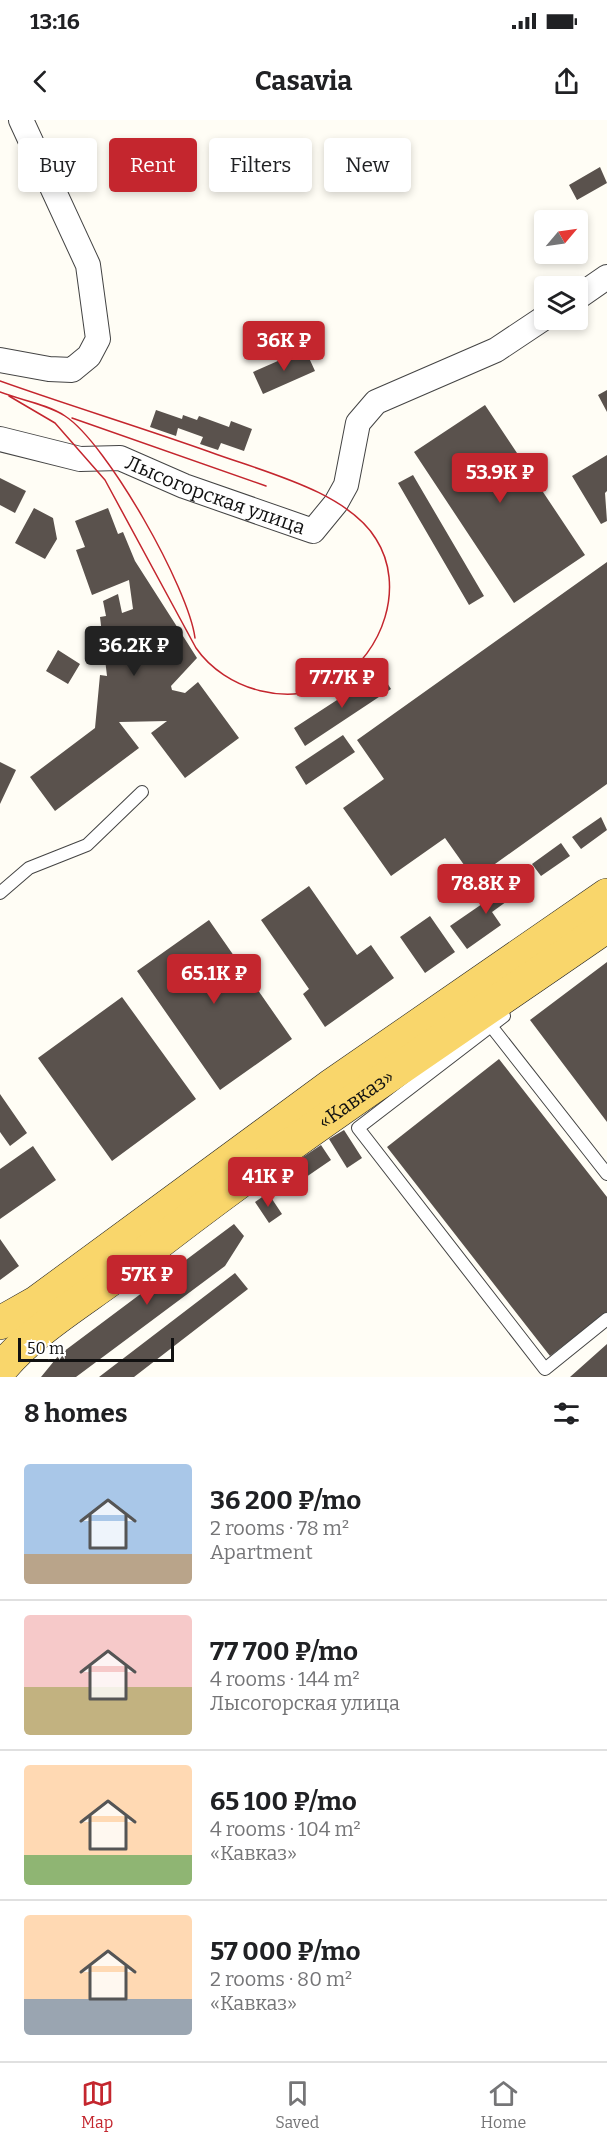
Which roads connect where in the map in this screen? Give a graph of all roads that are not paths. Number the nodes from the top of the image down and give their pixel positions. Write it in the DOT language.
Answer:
graph roads {
  1 [pos="21,120"];
  2 [pos="607,277"];
  3 [pos="588,290"];
  4 [pos="534,325"];
  5 [pos="0,360"];
  6 [pos="0,439"];
  7 [pos="142,792"];
  8 [pos="0,893"];
  9 [pos="607,895"];
  10 [pos="604,939"];
  11 [pos="510,1012"];
  12 [pos="491,1026"];
  13 [pos="607,1173"];
  14 [pos="607,1319"];
  15 [pos="0,1323"];
  16 [pos="0,1370"];
  1 -- 5 [label="street"];
  2 -- 3 [label="street"];
  4 -- 6 [label="street, Лысогорская улица"];
  7 -- 8 [label="lane"];
  9 -- 15 [label="main road, «Кавказ»"];
  10 -- 16 [label="main road, «Кавказ»"];
  11 -- 12 [label="lane"];
  12 -- 13 [label="lane"];
  12 -- 14 [label="lane"];
}
